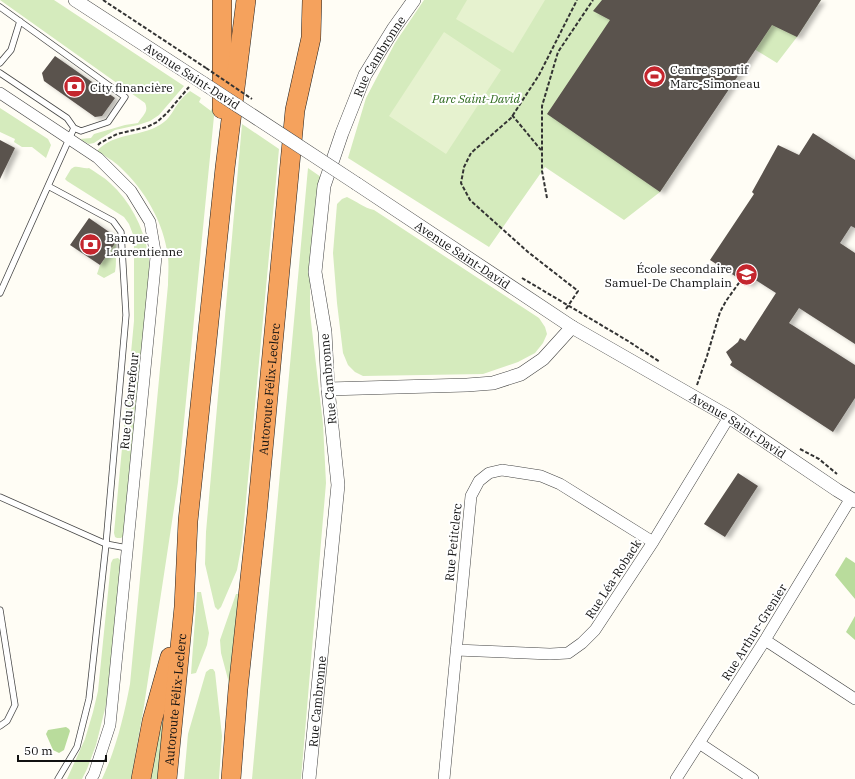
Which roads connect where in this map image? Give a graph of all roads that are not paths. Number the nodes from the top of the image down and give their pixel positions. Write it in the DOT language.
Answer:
graph roads {
  1 [pos="75,0"];
  2 [pos="222,0"];
  3 [pos="246,0"];
  4 [pos="312,0"];
  5 [pos="323,0"];
  6 [pos="414,0"];
  7 [pos="0,7"];
  8 [pos="20,21"];
  9 [pos="311,38"];
  10 [pos="0,63"];
  11 [pos="0,73"];
  12 [pos="0,93"];
  13 [pos="74,128"];
  14 [pos="69,139"];
  15 [pos="224,168"];
  16 [pos="48,186"];
  17 [pos="0,293"];
  18 [pos="572,327"];
  19 [pos="328,389"];
  20 [pos="729,417"];
  21 [pos="0,497"];
  22 [pos="853,500"];
  23 [pos="653,542"];
  24 [pos="106,544"];
  25 [pos="127,548"];
  26 [pos="184,607"];
  27 [pos="0,610"];
  28 [pos="765,640"];
  29 [pos="456,650"];
  30 [pos="855,699"];
  31 [pos="0,726"];
  32 [pos="699,743"];
  33 [pos="58,779"];
  34 [pos="91,779"];
  35 [pos="141,779"];
  36 [pos="167,779"];
  37 [pos="232,779"];
  38 [pos="309,779"];
  39 [pos="444,779"];
  40 [pos="676,779"];
  41 [pos="753,779"];
  1 -- 18 [label="street, Avenue Saint-David, bridge"];
  2 -- 15 [label="highway"];
  3 -- 15 [label="highway, Autoroute Félix-Leclerc"];
  4 -- 9 [label="highway, Autoroute Félix-Leclerc"];
  5 -- 9 [label="highway"];
  6 -- 19 [label="street, Rue Cambronne"];
  7 -- 8 [label="lane"];
  8 -- 10 [label="lane"];
  8 -- 13 [label="lane"];
  9 -- 37 [label="highway, Autoroute Félix-Leclerc"];
  11 -- 13 [label="lane"];
  12 -- 14 [label="street, Rue du Carrefour"];
  13 -- 14 [label="lane"];
  14 -- 16 [label="lane"];
  14 -- 25 [label="street, Rue du Carrefour"];
  15 -- 26 [label="highway, Autoroute Félix-Leclerc"];
  16 -- 17 [label="lane"];
  16 -- 24 [label="lane"];
  18 -- 19 [label="street"];
  18 -- 20 [label="street, Avenue Saint-David"];
  19 -- 38 [label="street, Rue Cambronne"];
  20 -- 22 [label="street, Avenue Saint-David"];
  20 -- 23 [label="street, Rue Léa-Roback"];
  21 -- 24 [label="lane"];
  22 -- 28 [label="street, Rue Arthur-Grenier"];
  23 -- 29 [label="street, Rue Léa-Roback"];
  23 -- 29 [label="street, Rue Petitclerc"];
  24 -- 25 [label="lane"];
  24 -- 33 [label="lane"];
  25 -- 34 [label="street, Rue du Carrefour"];
  26 -- 35 [label="highway"];
  26 -- 36 [label="highway, Autoroute Félix-Leclerc"];
  27 -- 31 [label="lane"];
  28 -- 30 [label="street"];
  28 -- 32 [label="street, Rue Arthur-Grenier"];
  29 -- 39 [label="street, Rue Petitclerc"];
  32 -- 40 [label="street, Rue Arthur-Grenier"];
  32 -- 41 [label="street"];
}
